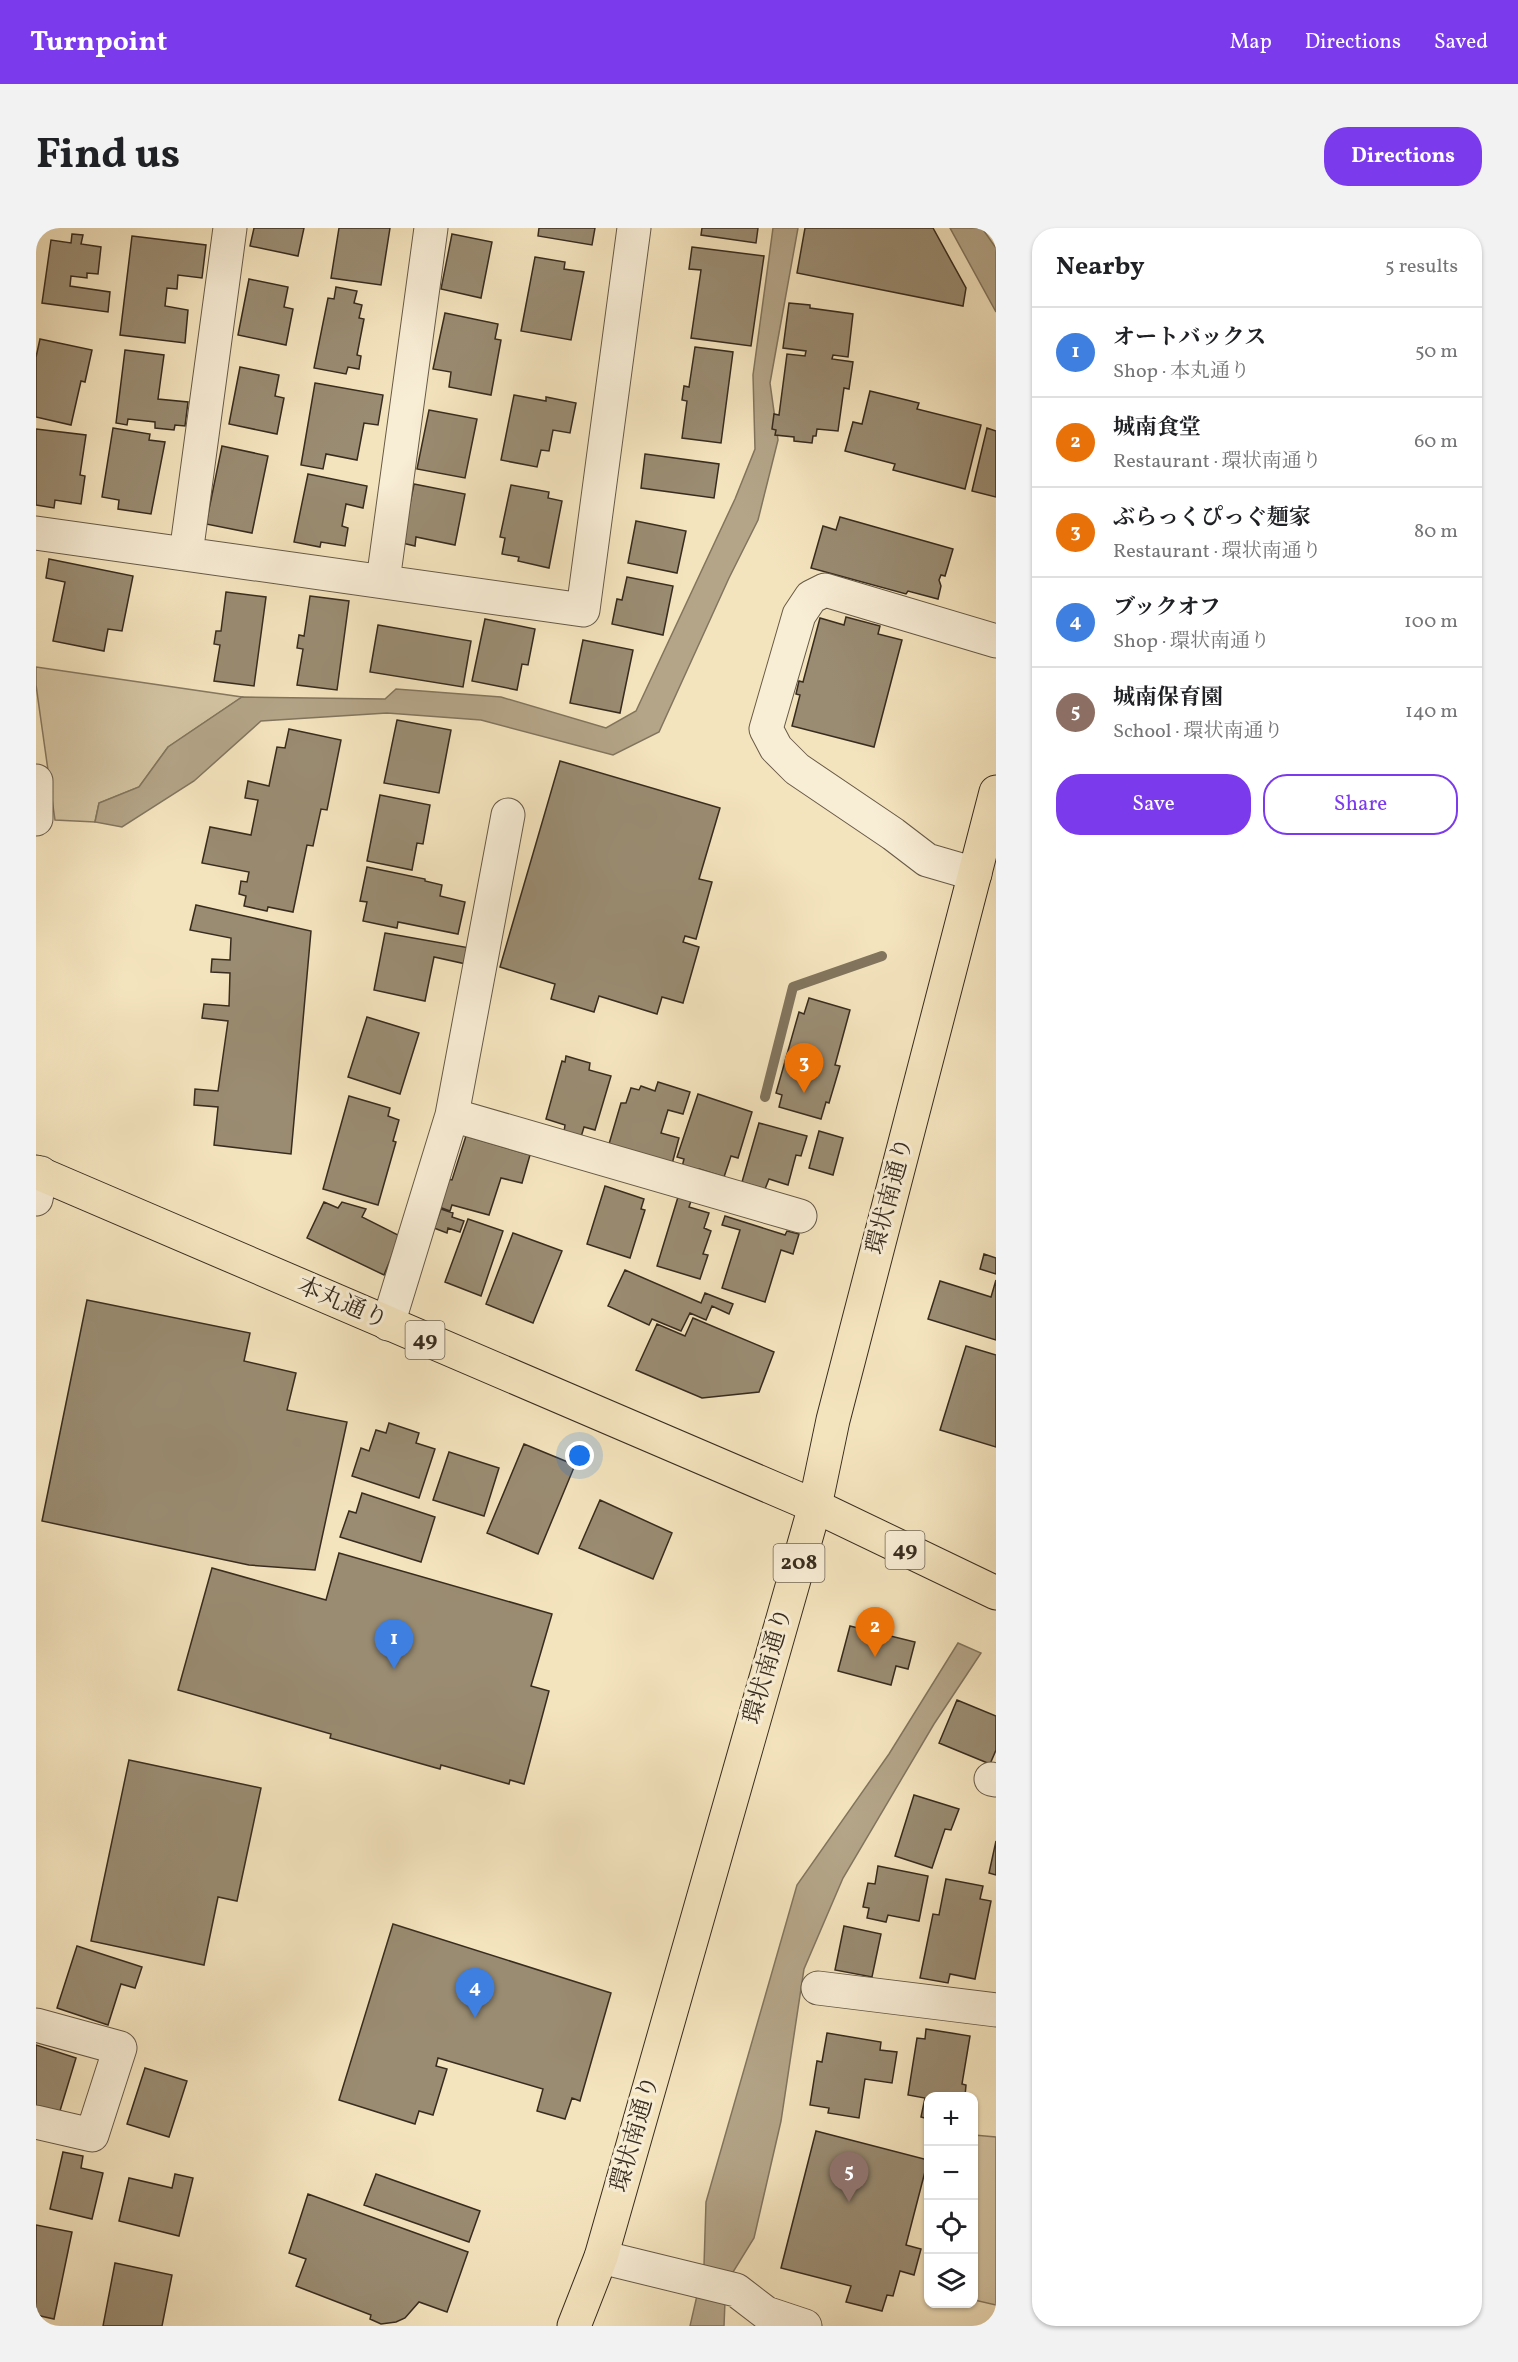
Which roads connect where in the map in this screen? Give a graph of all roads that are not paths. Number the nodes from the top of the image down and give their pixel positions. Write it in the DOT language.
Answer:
graph roads {
  1 [pos="230,228"];
  2 [pos="431,228"];
  3 [pos="634,228"];
  4 [pos="36,533"];
  5 [pos="186,554"];
  6 [pos="383,581"];
  7 [pos="996,641"];
  8 [pos="996,658"];
  9 [pos="36,781"];
  10 [pos="996,792"];
  11 [pos="508,815"];
  12 [pos="36,819"];
  13 [pos="893,834"];
  14 [pos="975,874"];
  15 [pos="452,1115"];
  16 [pos="38,1181"];
  17 [pos="800,1216"];
  18 [pos="388,1324"];
  19 [pos="815,1506"];
  20 [pos="996,1593"];
  21 [pos="818,1988"];
  22 [pos="996,2010"];
  23 [pos="36,2025"];
  24 [pos="36,2122"];
  25 [pos="601,2257"];
  26 [pos="765,2320"];
  27 [pos="574,2326"];
  28 [pos="805,2326"];
  1 -- 5 [label="street"];
  2 -- 6 [label="street"];
  3 -- 6 [label="street"];
  4 -- 5 [label="street"];
  5 -- 6 [label="street"];
  7 -- 13 [label="street"];
  8 -- 13 [label="street"];
  9 -- 12 [label="street"];
  10 -- 14 [label="main road, 環状南通り / 208"];
  11 -- 15 [label="street"];
  13 -- 14 [label="street"];
  14 -- 19 [label="main road, 環状南通り / 208"];
  15 -- 17 [label="street"];
  15 -- 18 [label="street"];
  16 -- 18 [label="main road, 本丸通り / 49"];
  18 -- 19 [label="main road, 本丸通り / 49"];
  19 -- 20 [label="main road, 49"];
  19 -- 25 [label="main road, 環状南通り / 208"];
  21 -- 22 [label="street"];
  23 -- 24 [label="street"];
  25 -- 26 [label="street"];
  25 -- 27 [label="main road, 環状南通り / 208"];
  26 -- 28 [label="street"];
}
